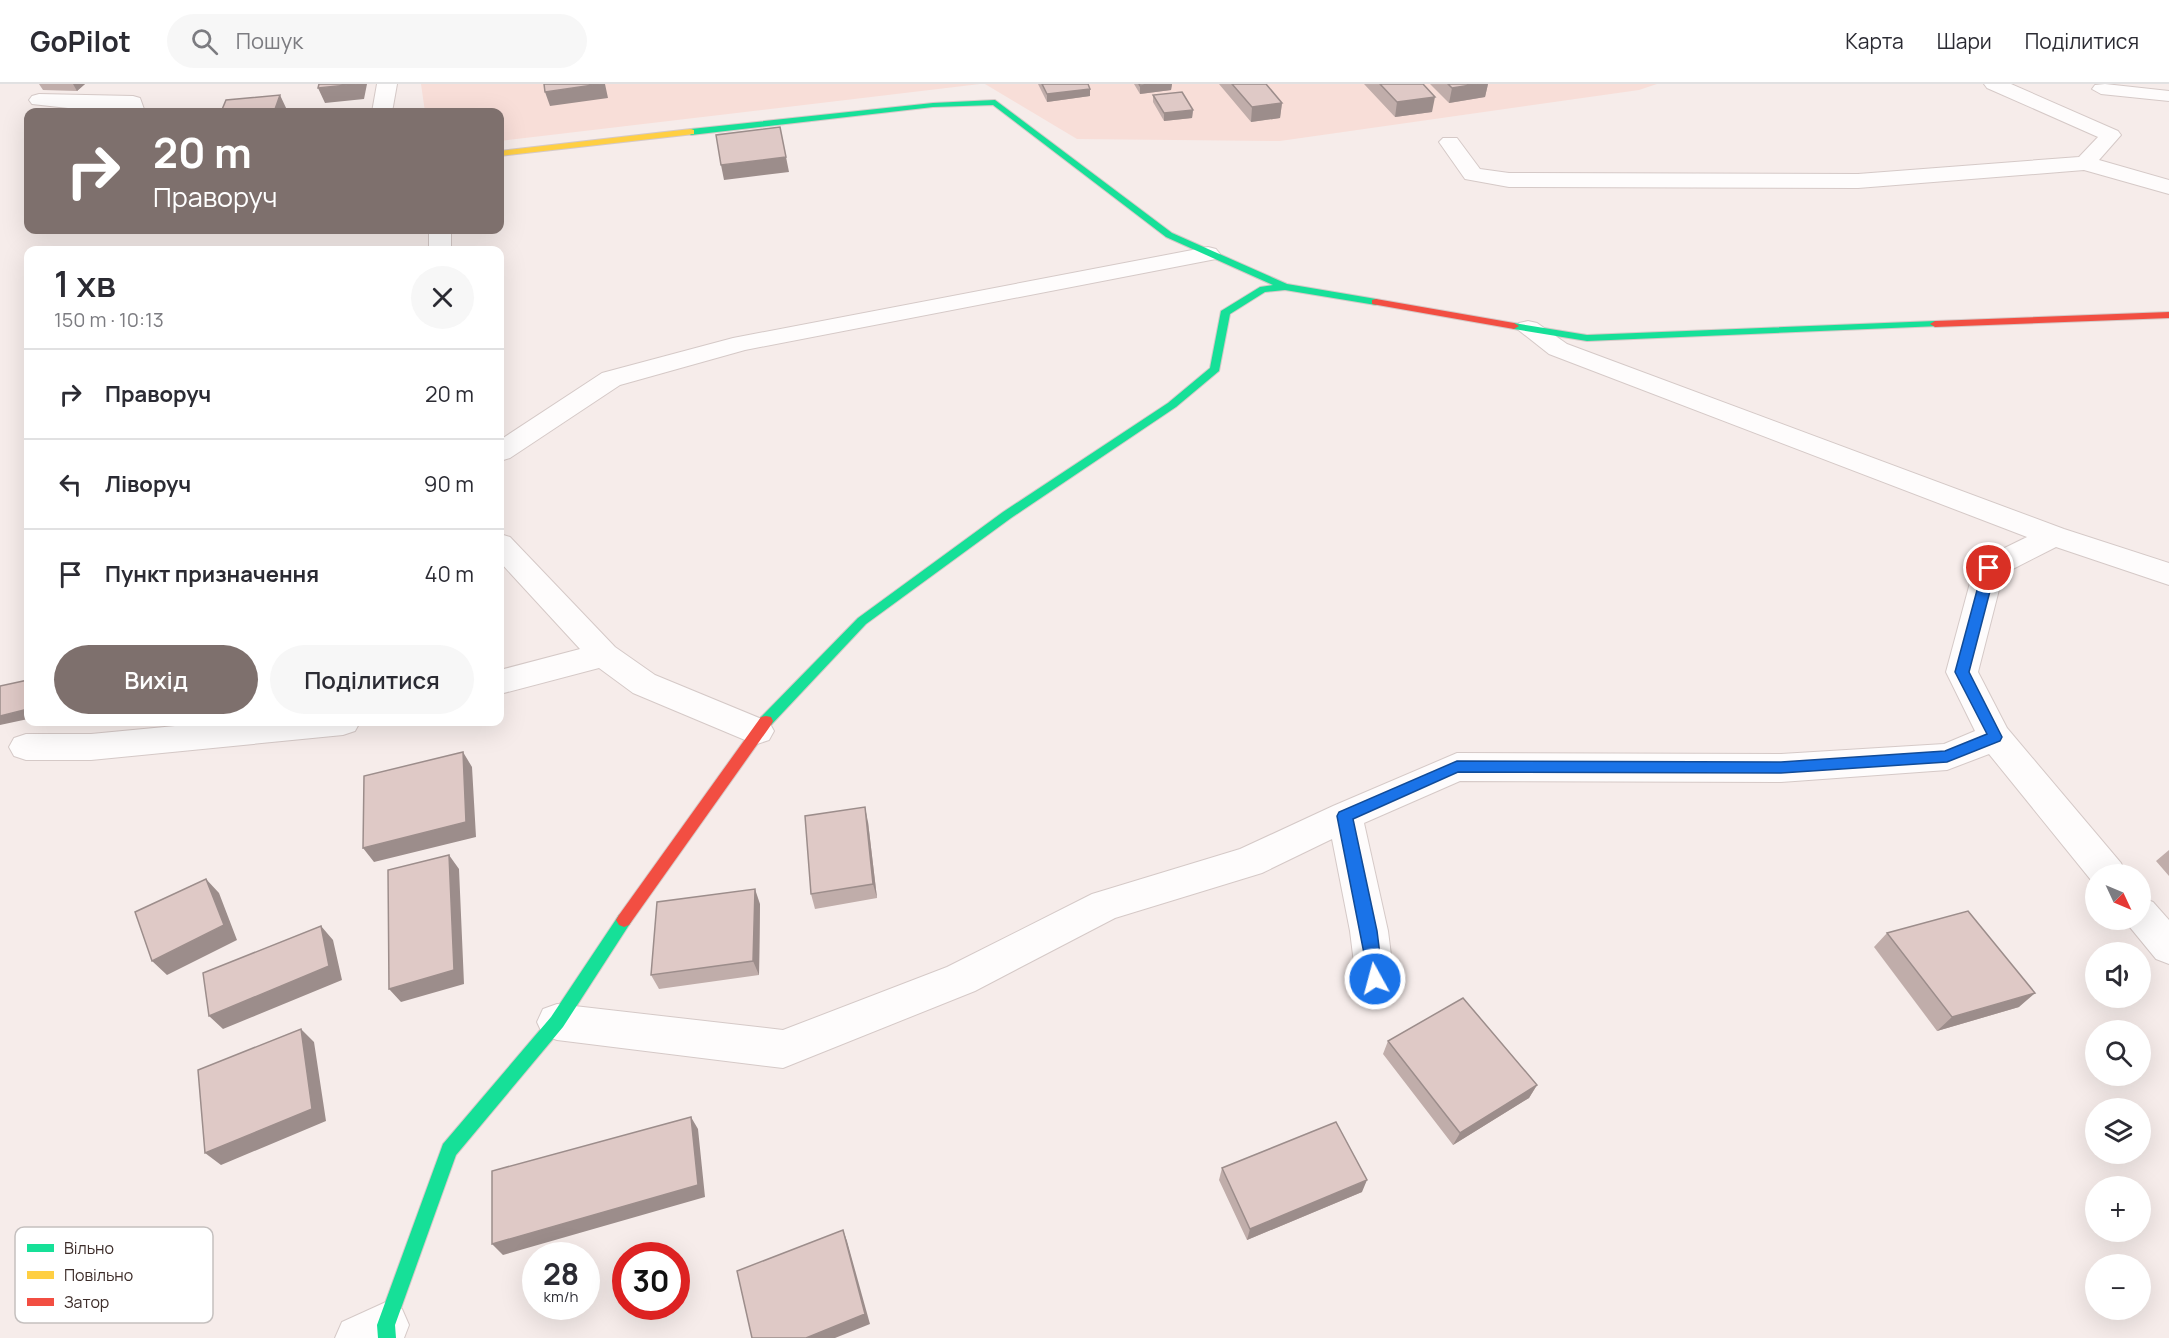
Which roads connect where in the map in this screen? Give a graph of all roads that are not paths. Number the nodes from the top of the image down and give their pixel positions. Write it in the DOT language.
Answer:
graph roads {
  1 [pos="387,84"];
  2 [pos="1994,84"];
  3 [pos="2101,89"];
  4 [pos="2169,96"];
  5 [pos="39,100"];
  6 [pos="134,108"];
  7 [pos="383,108"];
  8 [pos="1450,142"];
  9 [pos="504,154"];
  10 [pos="2085,163"];
  11 [pos="2169,187"];
  12 [pos="1208,254"];
  13 [pos="1285,287"];
  14 [pos="2169,315"];
  15 [pos="1528,328"];
  16 [pos="504,449"];
  17 [pos="2054,536"];
  18 [pos="504,548"];
  19 [pos="2169,574"];
  20 [pos="604,655"];
  21 [pos="504,681"];
  22 [pos="303,726"];
  23 [pos="757,731"];
  24 [pos="1995,737"];
  25 [pos="26,747"];
  26 [pos="1345,816"];
  27 [pos="2100,864"];
  28 [pos="2151,926"];
  29 [pos="2169,947"];
  30 [pos="1375,979"];
  31 [pos="557,1022"];
  32 [pos="377,1334"];
  1 -- 7 [label="street"];
  2 -- 10 [label="street"];
  3 -- 4 [label="lane"];
  5 -- 6 [label="street"];
  8 -- 10 [label="street"];
  9 -- 12 [label="street"];
  10 -- 11 [label="street"];
  12 -- 13 [label="street"];
  12 -- 16 [label="street"];
  13 -- 15 [label="street"];
  13 -- 23 [label="street"];
  14 -- 15 [label="street"];
  15 -- 17 [label="street"];
  17 -- 19 [label="street"];
  17 -- 24 [label="street"];
  18 -- 20 [label="street"];
  20 -- 21 [label="street"];
  20 -- 23 [label="street"];
  22 -- 25 [label="street"];
  23 -- 31 [label="street"];
  24 -- 26 [label="street"];
  24 -- 27 [label="street"];
  26 -- 30 [label="street"];
  26 -- 31 [label="street"];
  28 -- 29 [label="street"];
  31 -- 32 [label="street"];
}
